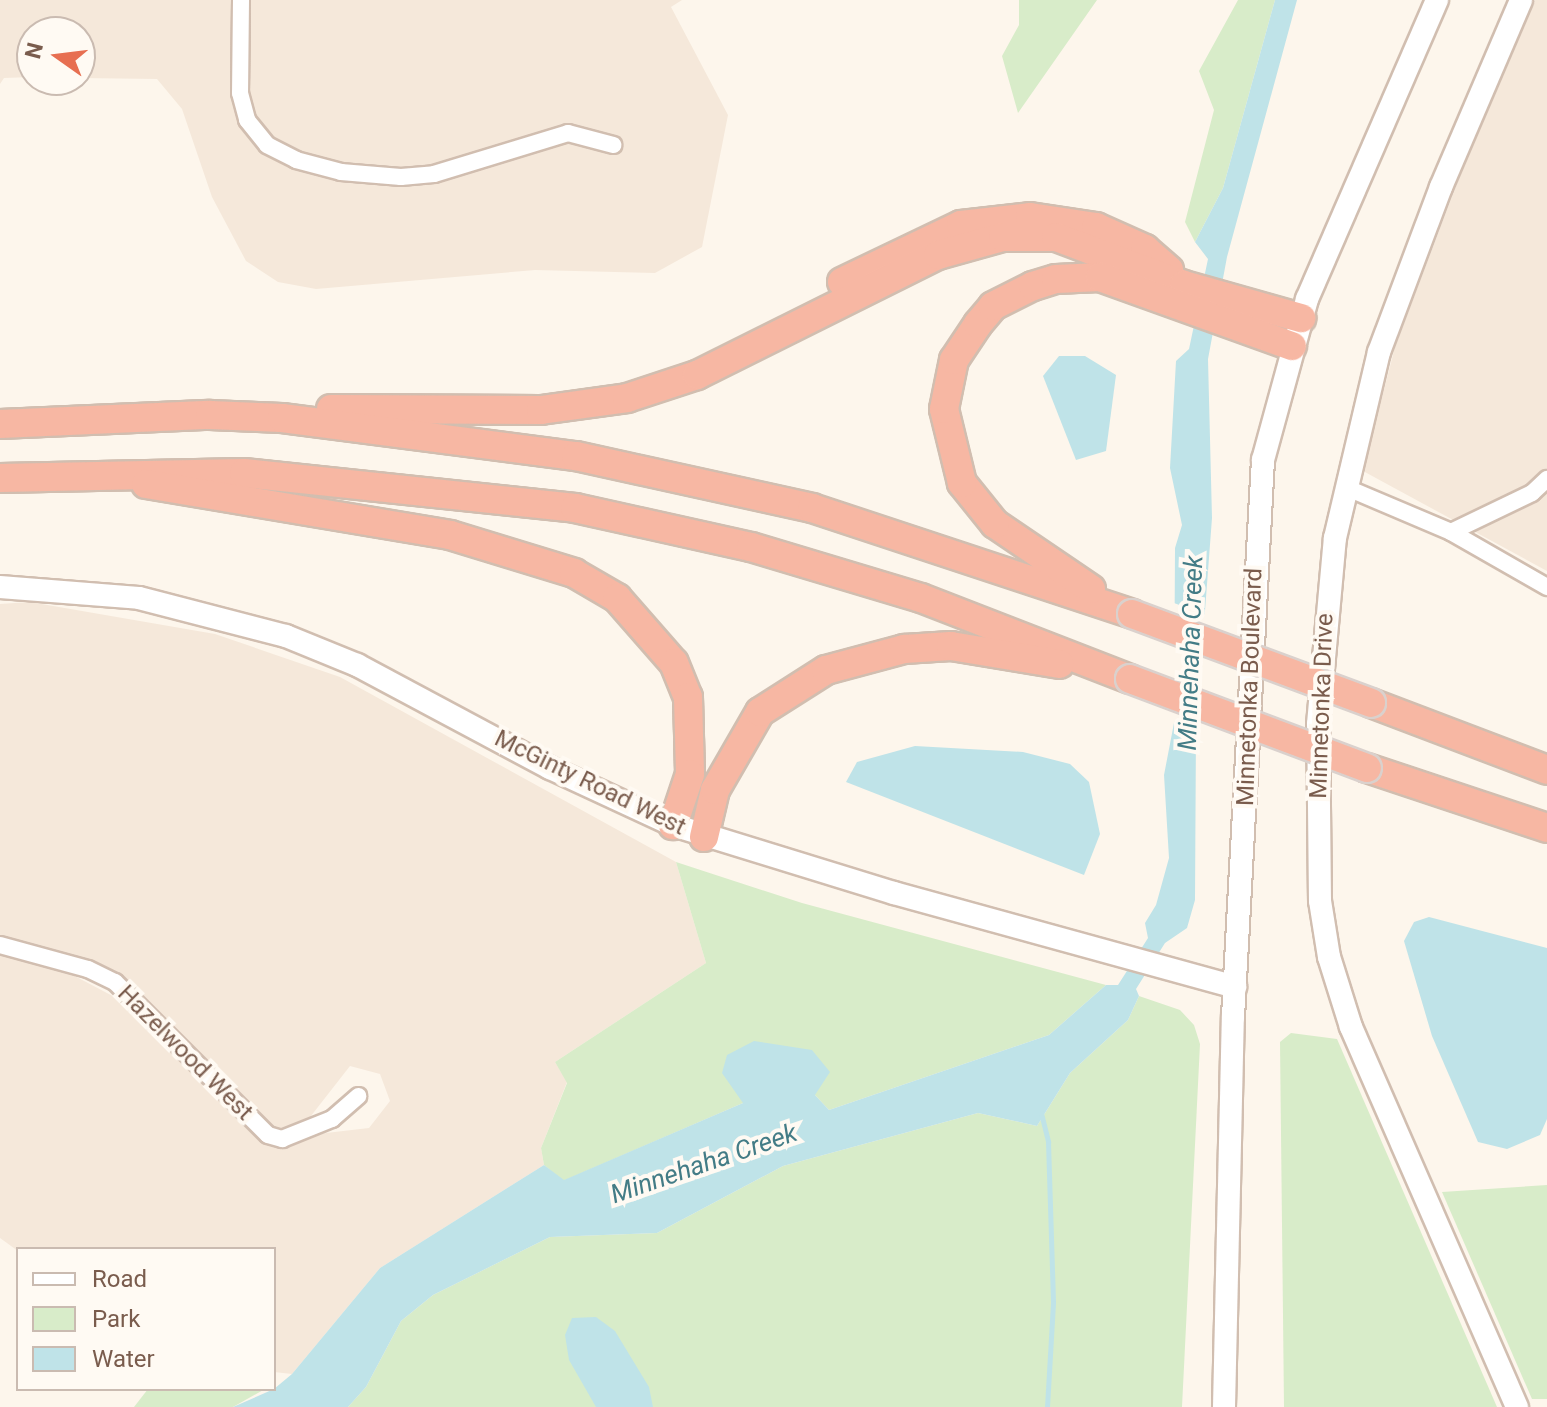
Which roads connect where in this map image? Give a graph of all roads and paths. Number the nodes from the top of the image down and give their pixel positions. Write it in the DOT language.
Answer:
graph roads {
  1 [pos="241,0"];
  2 [pos="1437,0"];
  3 [pos="1521,0"];
  4 [pos="613,145"];
  5 [pos="1301,318"];
  6 [pos="1292,346"];
  7 [pos="282,418"];
  8 [pos="0,424"];
  9 [pos="94,472"];
  10 [pos="0,478"];
  11 [pos="1547,479"];
  12 [pos="1345,487"];
  13 [pos="1451,532"];
  14 [pos="0,587"];
  15 [pos="1547,587"];
  16 [pos="1132,614"];
  17 [pos="1130,679"];
  18 [pos="1547,770"];
  19 [pos="673,825"];
  20 [pos="1547,828"];
  21 [pos="704,837"];
  22 [pos="0,945"];
  23 [pos="1235,987"];
  24 [pos="358,1096"];
  25 [pos="1224,1407"];
  26 [pos="1517,1407"];
  1 -- 4 [label="street"];
  2 -- 5 [label="main road, Minnetonka Boulevard"];
  3 -- 12 [label="main road, Minnetonka Drive"];
  5 -- 6 [label="main road, Minnetonka Boulevard"];
  5 -- 7 [label="highway"];
  6 -- 16 [label="highway"];
  6 -- 23 [label="main road, Minnetonka Boulevard"];
  7 -- 8 [label="highway"];
  7 -- 16 [label="highway"];
  9 -- 10 [label="highway"];
  9 -- 17 [label="highway"];
  9 -- 19 [label="highway"];
  11 -- 13 [label="street"];
  12 -- 13 [label="street"];
  12 -- 26 [label="main road, Minnetonka Drive"];
  13 -- 15 [label="street"];
  14 -- 19 [label="main road, McGinty Road West"];
  16 -- 18 [label="highway, bridge"];
  17 -- 20 [label="highway, bridge"];
  17 -- 21 [label="highway"];
  19 -- 21 [label="main road, McGinty Road West"];
  21 -- 23 [label="main road, McGinty Road West"];
  22 -- 24 [label="street, Hazelwood West"];
  23 -- 25 [label="main road, Minnetonka Boulevard"];
}
